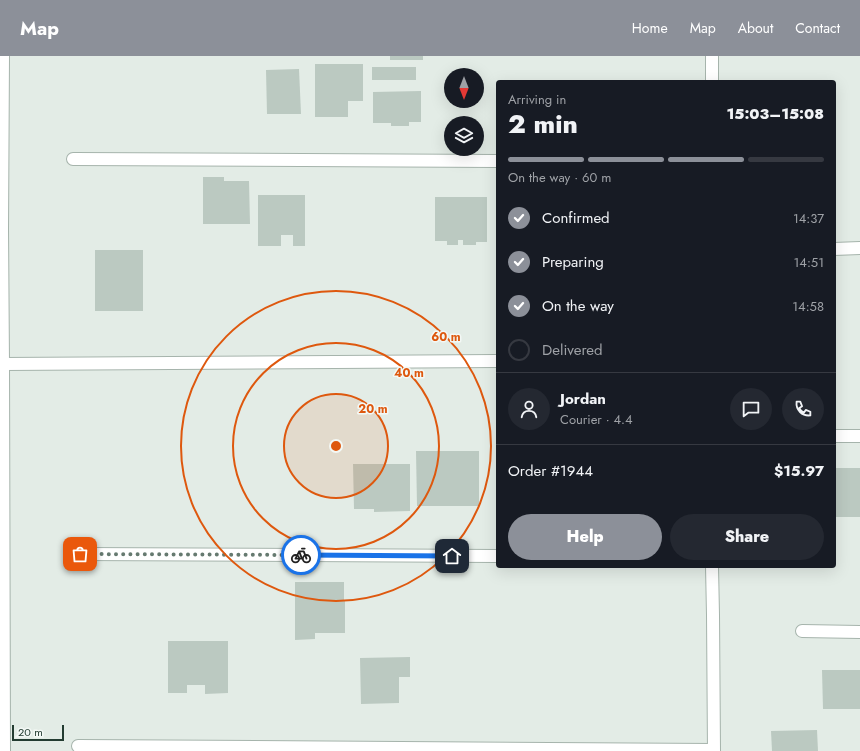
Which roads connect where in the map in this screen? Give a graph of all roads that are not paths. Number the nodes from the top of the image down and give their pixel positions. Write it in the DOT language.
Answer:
graph roads {
  1 [pos="3,56"];
  2 [pos="712,56"];
  3 [pos="712,80"];
  4 [pos="73,159"];
  5 [pos="496,161"];
  6 [pos="1,209"];
  7 [pos="860,248"];
  8 [pos="836,249"];
  9 [pos="496,361"];
  10 [pos="3,364"];
  11 [pos="836,436"];
  12 [pos="860,436"];
  13 [pos="80,554"];
  14 [pos="496,556"];
  15 [pos="712,568"];
  16 [pos="802,631"];
  17 [pos="860,632"];
  18 [pos="2,643"];
  19 [pos="78,746"];
  20 [pos="714,750"];
  21 [pos="4,751"];
  1 -- 6 [label="street"];
  2 -- 3 [label="street"];
  4 -- 5 [label="street"];
  6 -- 10 [label="street"];
  7 -- 8 [label="street"];
  9 -- 10 [label="street"];
  10 -- 18 [label="street"];
  11 -- 12 [label="street"];
  13 -- 14 [label="street"];
  15 -- 20 [label="street"];
  16 -- 17 [label="street"];
  18 -- 21 [label="street"];
  19 -- 20 [label="street"];
}
